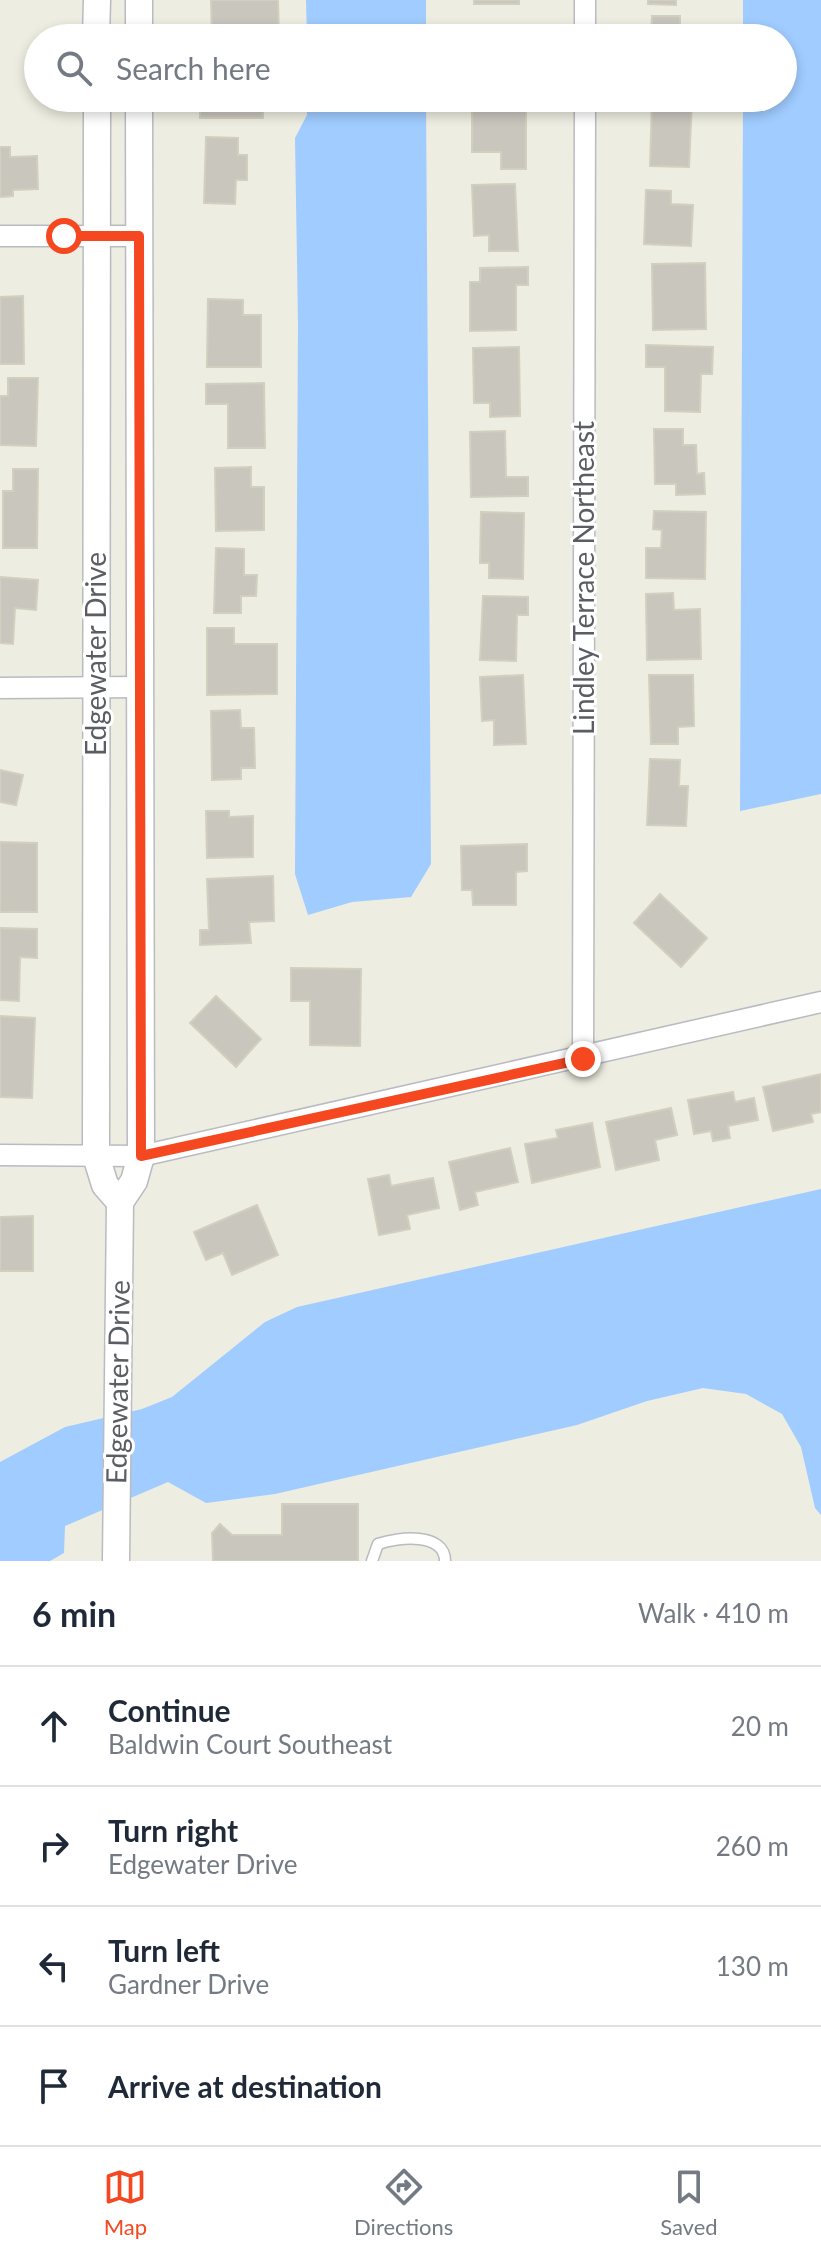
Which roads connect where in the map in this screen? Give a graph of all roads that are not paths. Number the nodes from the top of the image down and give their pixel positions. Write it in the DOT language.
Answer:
graph roads {
  1 [pos="97,0"];
  2 [pos="139,0"];
  3 [pos="585,0"];
  4 [pos="96,24"];
  5 [pos="139,24"];
  6 [pos="585,24"];
  7 [pos="97,112"];
  8 [pos="139,112"];
  9 [pos="585,112"];
  10 [pos="0,236"];
  11 [pos="97,236"];
  12 [pos="139,236"];
  13 [pos="96,687"];
  14 [pos="140,687"];
  15 [pos="0,688"];
  16 [pos="821,1002"];
  17 [pos="583,1059"];
  18 [pos="0,1155"];
  19 [pos="96,1156"];
  20 [pos="141,1156"];
  21 [pos="120,1202"];
  22 [pos="116,1561"];
  23 [pos="372,1561"];
  24 [pos="445,1561"];
  1 -- 4 [label="street"];
  2 -- 5 [label="street"];
  3 -- 6 [label="street"];
  7 -- 11 [label="street, Edgewater Drive"];
  8 -- 12 [label="street, Edgewater Drive"];
  9 -- 17 [label="street, Lindley Terrace Northeast"];
  10 -- 11 [label="street"];
  11 -- 12 [label="street"];
  11 -- 13 [label="street, Edgewater Drive"];
  12 -- 14 [label="street, Edgewater Drive"];
  13 -- 14 [label="street"];
  13 -- 15 [label="street"];
  13 -- 19 [label="street, Edgewater Drive"];
  14 -- 20 [label="street, Edgewater Drive"];
  16 -- 17 [label="street"];
  17 -- 20 [label="street"];
  18 -- 19 [label="street"];
  19 -- 20 [label="street"];
  19 -- 21 [label="street, Edgewater Drive"];
  20 -- 21 [label="street, Edgewater Drive"];
  21 -- 22 [label="street, Edgewater Drive"];
  23 -- 24 [label="lane"];
}
